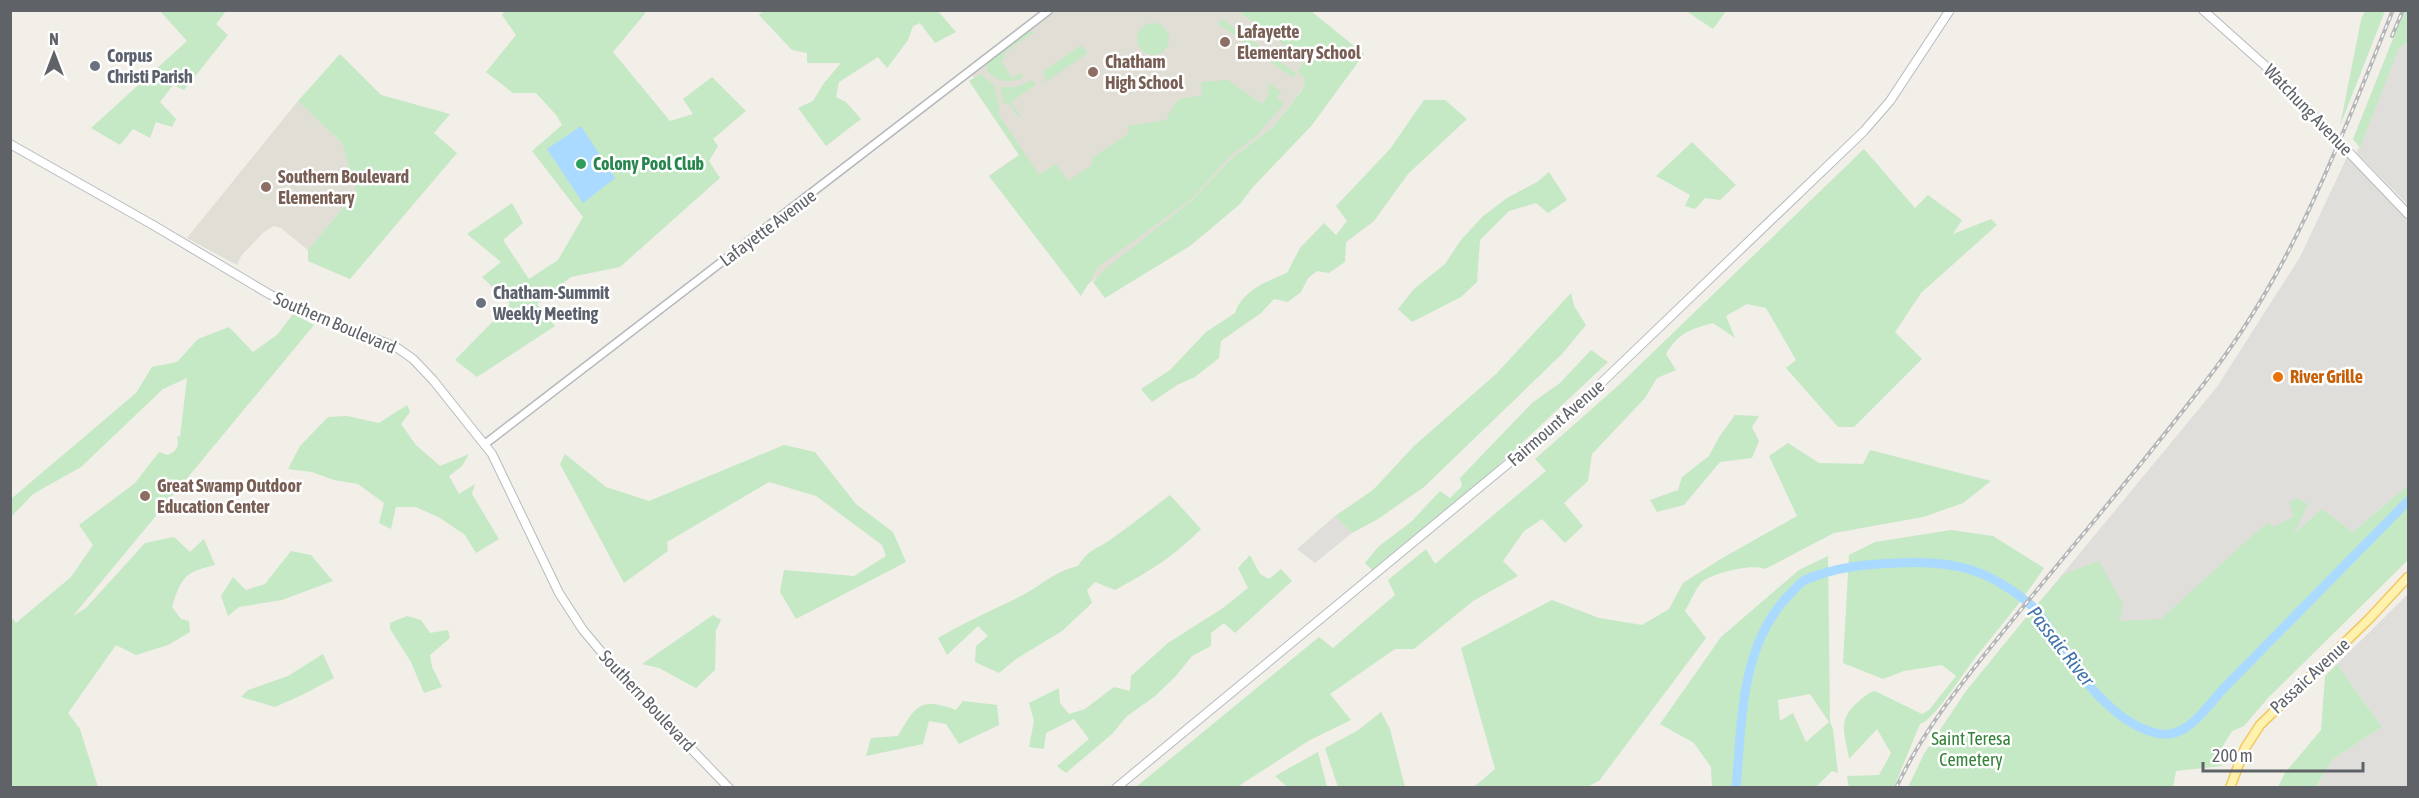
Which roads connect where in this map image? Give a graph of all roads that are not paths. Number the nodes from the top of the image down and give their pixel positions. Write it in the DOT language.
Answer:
graph roads {
  1 [pos="1049,10"];
  2 [pos="1950,10"];
  3 [pos="2203,10"];
  4 [pos="10,144"];
  5 [pos="2409,214"];
  6 [pos="485,444"];
  7 [pos="2409,578"];
  8 [pos="729,788"];
  9 [pos="1116,788"];
  10 [pos="2230,788"];
  1 -- 6 [label="street, Lafayette Avenue"];
  2 -- 9 [label="main road, Fairmount Avenue"];
  3 -- 5 [label="main road, Watchung Avenue"];
  4 -- 6 [label="main road, Southern Boulevard"];
  6 -- 8 [label="main road, Southern Boulevard"];
  7 -- 10 [label="main road, Passaic Avenue"];
}
